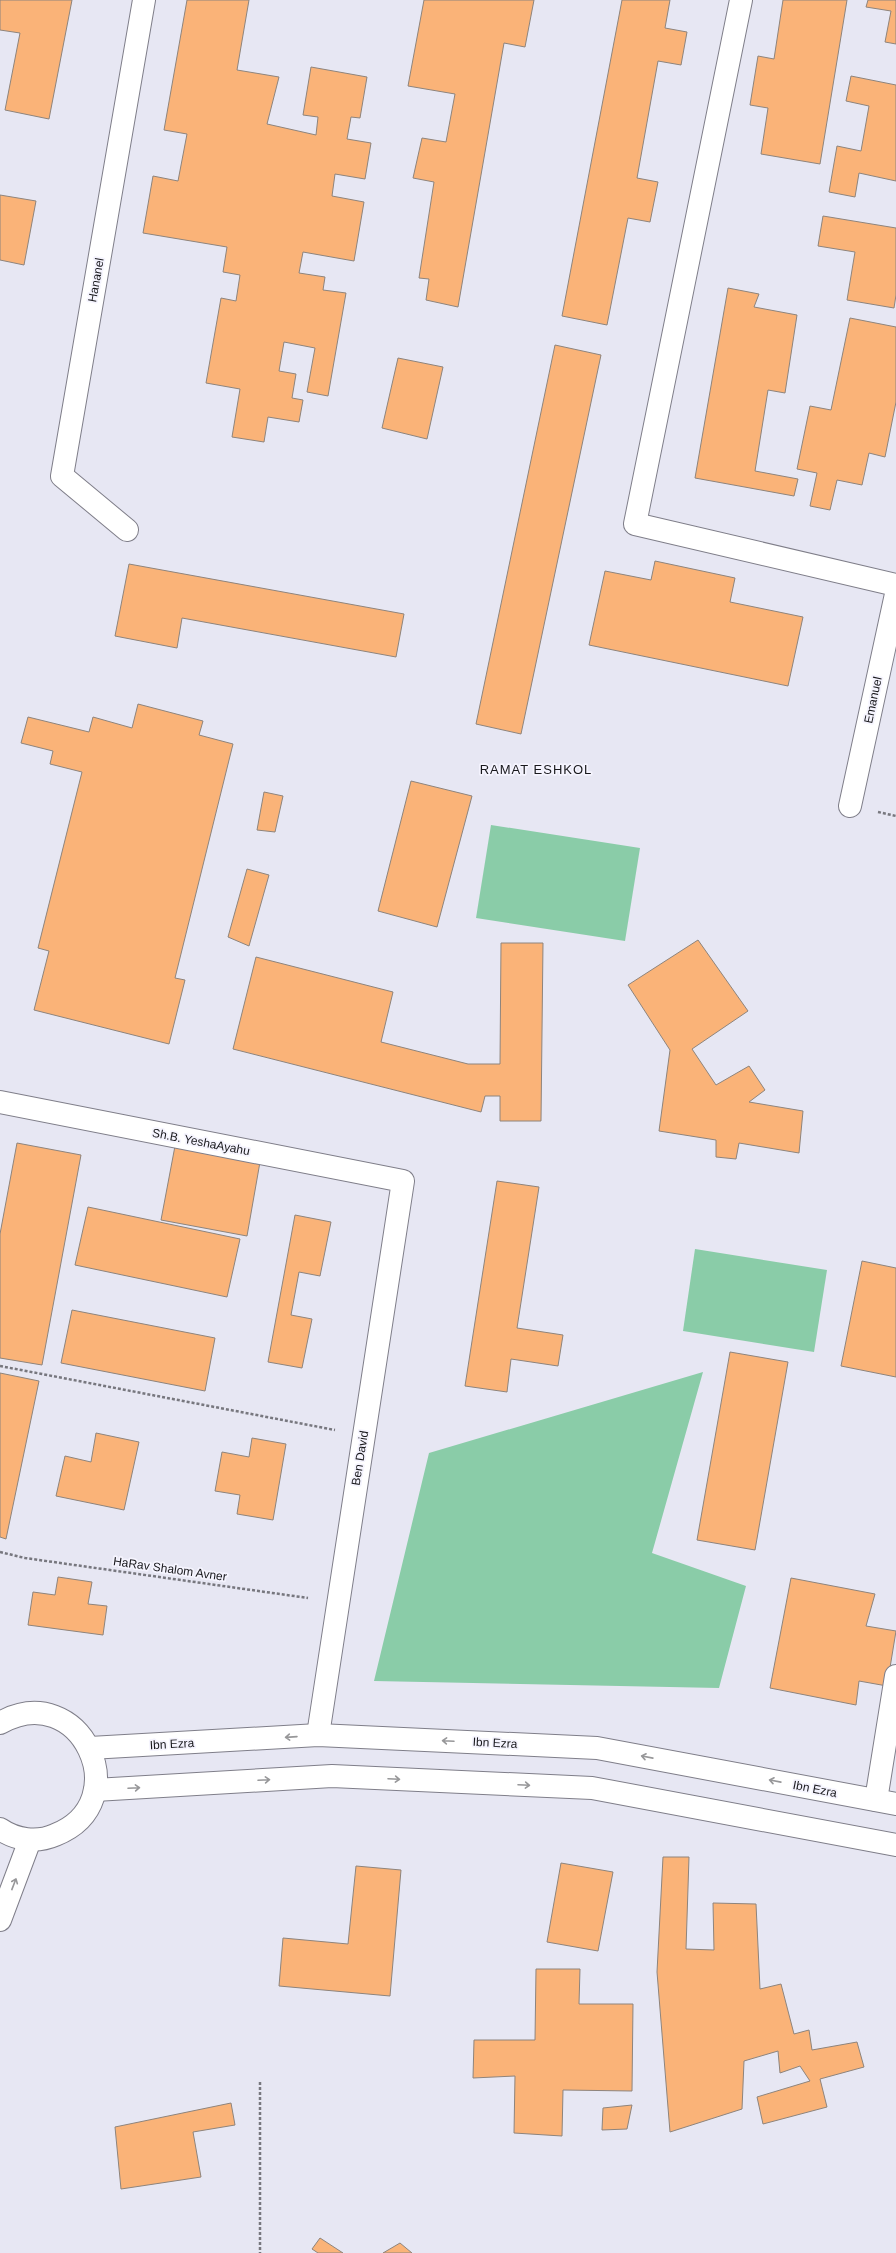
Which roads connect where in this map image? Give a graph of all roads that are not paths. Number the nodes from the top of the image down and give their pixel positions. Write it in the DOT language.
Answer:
graph roads {
  1 [pos="144,0"];
  2 [pos="741,0"];
  3 [pos="127,530"];
  4 [pos="896,585"];
  5 [pos="896,594"];
  6 [pos="850,806"];
  7 [pos="0,1102"];
  8 [pos="403,1181"];
  9 [pos="896,1676"];
  10 [pos="0,1722"];
  11 [pos="318,1735"];
  12 [pos="90,1748"];
  13 [pos="95,1790"];
  14 [pos="886,1802"];
  15 [pos="0,1829"];
  16 [pos="30,1840"];
  17 [pos="896,1846"];
  18 [pos="0,1920"];
  1 -- 3 [label="street, Hananel"];
  2 -- 4 [label="street"];
  5 -- 6 [label="street, Emanuel"];
  7 -- 8 [label="street, Sh.B. YeshaAyahu"];
  8 -- 11 [label="street, Ben David"];
  9 -- 14 [label="street"];
  10 -- 12 [label="street"];
  11 -- 12 [label="street, Ibn Ezra, one-way"];
  14 -- 11 [label="street, Ibn Ezra, one-way"];
  12 -- 13 [label="street"];
  13 -- 16 [label="street"];
  13 -- 17 [label="street, one-way"];
  15 -- 16 [label="street"];
  18 -- 16 [label="street, one-way"];
}
